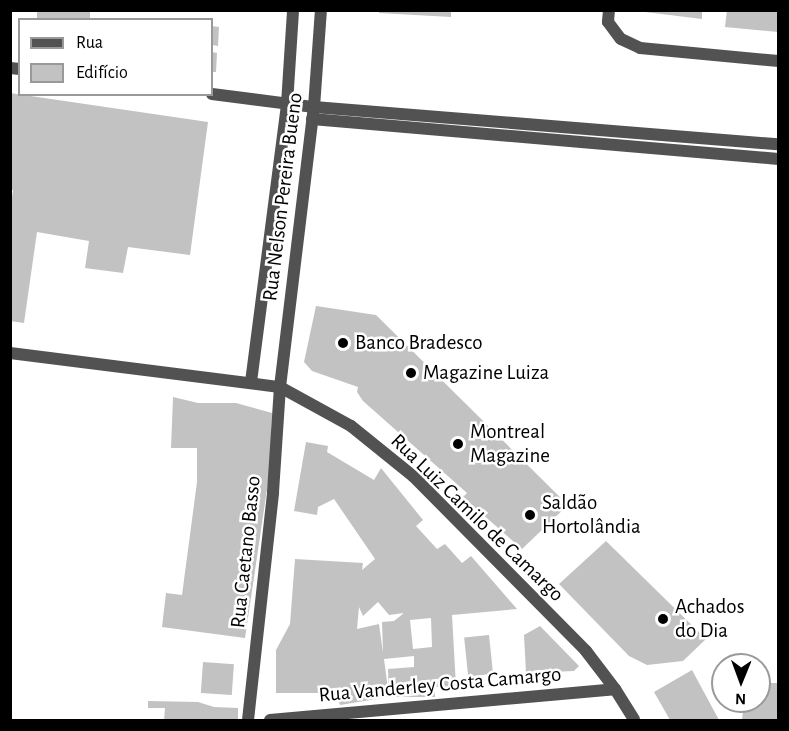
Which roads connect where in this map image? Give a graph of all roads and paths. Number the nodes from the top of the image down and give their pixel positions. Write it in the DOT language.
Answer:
graph roads {
  1 [pos="293,10"];
  2 [pos="321,10"];
  3 [pos="609,10"];
  4 [pos="778,60"];
  5 [pos="213,94"];
  6 [pos="287,104"];
  7 [pos="313,113"];
  8 [pos="778,144"];
  9 [pos="778,159"];
  10 [pos="10,353"];
  11 [pos="251,382"];
  12 [pos="280,387"];
  13 [pos="615,689"];
  14 [pos="248,720"];
  15 [pos="270,720"];
  16 [pos="634,720"];
  1 -- 6 [label="street, Rua Nelson Pereira Bueno"];
  2 -- 7 [label="street, Rua Nelson Pereira Bueno"];
  3 -- 4 [label="street"];
  5 -- 6 [label="street"];
  6 -- 7 [label="street"];
  6 -- 11 [label="street, Rua Nelson Pereira Bueno"];
  7 -- 8 [label="street"];
  7 -- 9 [label="street"];
  7 -- 12 [label="street, Rua Nelson Pereira Bueno"];
  10 -- 11 [label="street, Rua Luiz Camilo de Camargo"];
  11 -- 12 [label="street, Rua Luiz Camilo de Camargo"];
  12 -- 13 [label="street, Rua Luiz Camilo de Camargo"];
  12 -- 14 [label="street, Rua Caetano Basso"];
  13 -- 15 [label="street, Rua Vanderley Costa Camargo"];
  13 -- 16 [label="street, Rua Luiz Camilo de Camargo"];
}
